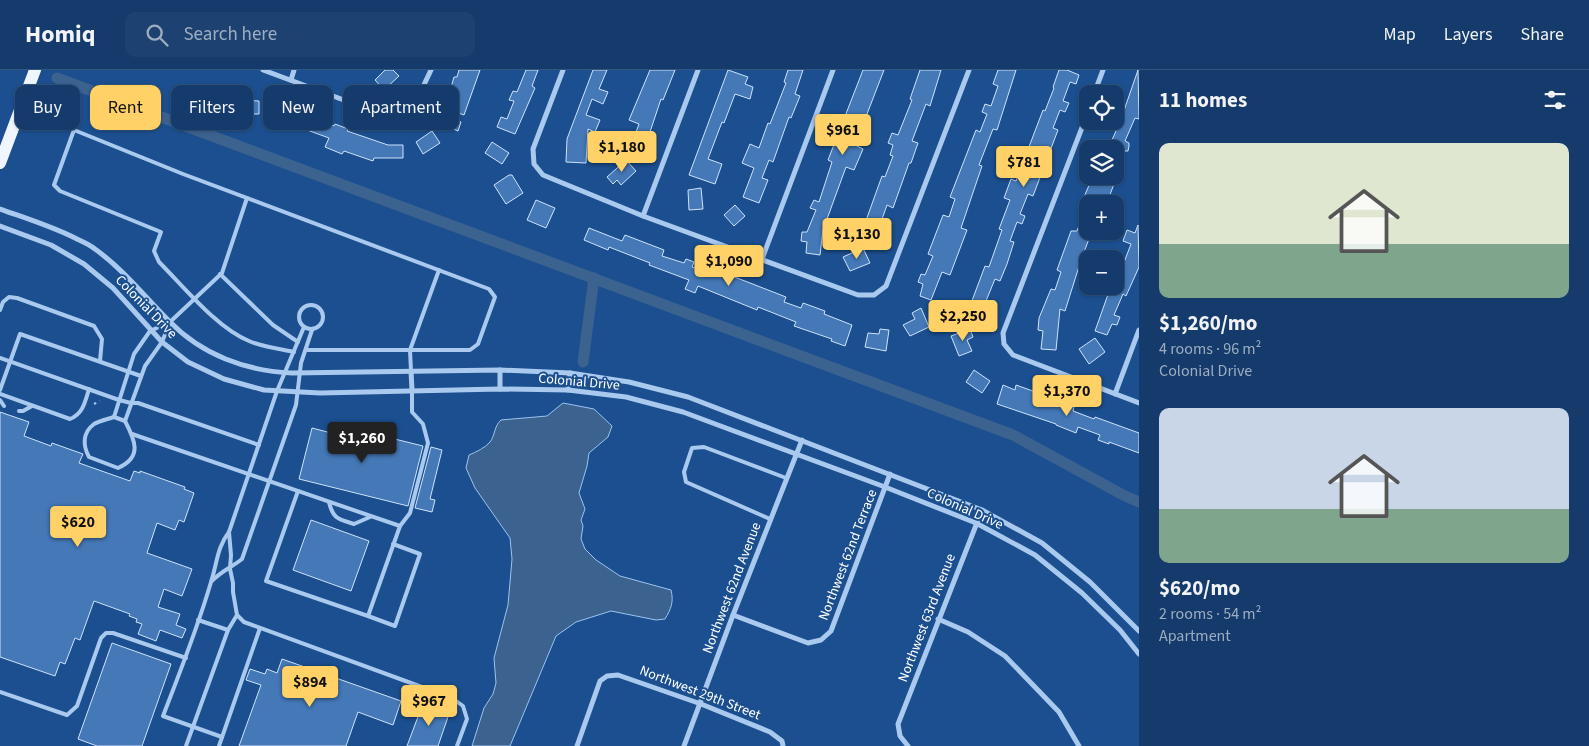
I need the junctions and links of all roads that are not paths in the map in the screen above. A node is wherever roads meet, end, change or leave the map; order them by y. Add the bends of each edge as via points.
1 (35, 70) edge
2 (263, 70) edge
3 (294, 70) edge
4 (430, 70) edge
5 (563, 70) edge
6 (698, 70) edge
7 (833, 70) edge
8 (969, 70) edge
9 (1103, 70) edge
10 (291, 80) junction
11 (1097, 85) edge
12 (1081, 130) edge
13 (0, 163) edge
14 (247, 198) junction
15 (0, 209) edge
16 (643, 216) junction
17 (0, 226) edge
18 (762, 259) junction
19 (439, 270) junction
20 (220, 274) junction
21 (195, 298) junction
22 (0, 310) edge
23 (170, 322) junction
24 (304, 327) junction
25 (312, 330) junction
26 (1139, 330) edge
27 (150, 331) junction
28 (162, 342) junction
29 (298, 342) junction
30 (306, 350) junction
31 (410, 350) junction
32 (294, 352) junction
33 (1, 359) edge
34 (100, 361) junction
35 (10, 362) junction
36 (500, 370) junction
37 (129, 371) junction
38 (411, 371) junction
39 (285, 373) junction
40 (570, 373) junction
41 (299, 374) junction
42 (140, 376) junction
43 (89, 389) junction
44 (500, 389) junction
45 (0, 390) edge
46 (412, 390) junction
47 (568, 390) junction
48 (277, 391) junction
49 (298, 392) junction
50 (0, 394) edge
51 (1115, 394) junction
52 (0, 400) edge
53 (119, 400) junction
54 (131, 403) junction
55 (1139, 403) edge
56 (4, 406) dead end
57 (32, 406) junction
58 (19, 411) dead end
59 (114, 417) junction
60 (124, 421) junction
61 (132, 434) junction
62 (802, 440) junction
63 (259, 445) junction
64 (795, 454) junction
65 (249, 474) junction
66 (890, 474) junction
67 (786, 478) junction
68 (268, 481) junction
69 (885, 487) junction
70 (298, 491) junction
71 (329, 502) junction
72 (982, 510) junction
73 (371, 516) junction
74 (770, 519) junction
75 (976, 523) junction
76 (400, 526) junction
77 (229, 532) junction
78 (393, 544) junction
79 (230, 569) junction
80 (212, 581) junction
81 (237, 615) junction
82 (733, 615) junction
83 (368, 616) junction
84 (938, 619) junction
85 (198, 620) junction
86 (260, 628) junction
87 (228, 630) junction
88 (1139, 631) edge
89 (1139, 654) edge
90 (186, 658) junction
91 (0, 692) edge
92 (700, 704) junction
93 (193, 727) junction
94 (222, 737) junction
95 (783, 744) edge
96 (186, 746) edge
97 (219, 746) edge
98 (457, 746) edge
99 (577, 746) edge
100 (684, 746) edge
101 (908, 746) edge
102 (1079, 746) edge

1 - 13 main road
2 - 10 street
3 - 10 street
4 - 10 street via 412,110 401,118 384,115
5 - 16 street via 533,148 534,164 543,175
6 - 16 street
7 - 18 street
8 - 18 street via 886,286 874,295 858,295
9 - 11 street
12 - 51 street via 1003,333 1004,344 1013,354
14 - 19 lane
14 - 20 lane
14 - 21 lane via 74,130 54,185 66,195 161,232 154,251 159,262
15 - 23 street, Colonial Drive via 94,248 127,276
16 - 18 street
17 - 27 street, Colonial Drive via 51,245 84,264 113,288
19 - 31 lane
19 - 31 lane via 489,288 495,298 478,344 470,350
20 - 21 lane
20 - 29 lane via 273,325
21 - 23 lane
21 - 32 lane via 230,331 250,341
22 - 34 lane via 10,297 17,298 94,326 102,339
23 - 27 lane
23 - 28 lane
23 - 39 street, Colonial Drive via 198,345 230,362
24 - 25 lane
24 - 25 lane via 299,321 300,313 313,305 320,308 324,316 320,327
24 - 29 lane
25 - 30 lane
26 - 51 street
27 - 28 street, Colonial Drive
27 - 37 lane via 134,354
28 - 42 lane
28 - 48 street, Colonial Drive via 188,362 224,379
29 - 32 lane
30 - 31 lane
30 - 41 lane
31 - 38 lane
32 - 39 lane
33 - 35 lane
34 - 35 lane via 20,334
34 - 37 lane
35 - 43 lane
35 - 45 lane
36 - 38 street, Colonial Drive
36 - 40 street, Colonial Drive
36 - 44 street
37 - 42 lane
37 - 53 lane
38 - 41 street, Colonial Drive
38 - 46 street
39 - 41 street, Colonial Drive
39 - 48 lane
40 - 47 street
40 - 62 street, Colonial Drive via 629,382 688,397
41 - 49 lane
42 - 54 lane
43 - 53 lane
43 - 57 lane via 81,412 70,419
44 - 46 street, Colonial Drive
44 - 47 street, Colonial Drive
46 - 49 street, Colonial Drive
46 - 76 lane via 412,412 423,424 428,443 410,513
47 - 64 street, Colonial Drive via 626,397 683,412
48 - 49 street, Colonial Drive
48 - 63 lane
49 - 68 lane
50 - 57 lane
51 - 55 street
52 - 56 lane
53 - 54 lane
53 - 59 lane
54 - 60 lane
54 - 63 lane
57 - 58 lane
59 - 60 lane
59 - 61 lane via 94,424 88,433 84,448 89,458 118,468 127,464 133,457 135,446
60 - 61 lane
61 - 65 lane
62 - 64 street, Northwest 62nd Avenue
62 - 66 street, Colonial Drive
63 - 65 lane
64 - 67 street, Northwest 62nd Avenue
64 - 69 street, Colonial Drive
65 - 68 lane
65 - 77 lane
66 - 69 street, Northwest 62nd Terrace
66 - 72 street, Colonial Drive
67 - 74 street, Northwest 62nd Avenue
67 - 74 lane via 704,447 692,448 684,472 686,482
68 - 70 lane
68 - 79 lane via 242,559
69 - 75 street, Colonial Drive
69 - 82 street, Northwest 62nd Terrace via 831,631 821,640 808,642
70 - 71 lane
70 - 83 lane via 266,580
71 - 73 lane
71 - 73 lane via 334,516 346,522 354,524
72 - 75 street, Northwest 63rd Avenue
72 - 88 street, Colonial Drive via 1042,543 1090,582
73 - 76 lane
74 - 82 street, Northwest 62nd Avenue
75 - 84 street, Northwest 63rd Avenue
75 - 89 street, Colonial Drive via 1035,555 1082,593 1120,630
76 - 78 lane
77 - 79 lane
77 - 80 lane via 218,551
78 - 83 lane
78 - 83 lane via 420,554 395,626
79 - 80 lane
79 - 81 lane
80 - 85 lane
81 - 86 lane via 244,622
81 - 87 lane
82 - 92 street, Northwest 62nd Avenue
84 - 101 street, Northwest 63rd Avenue via 898,724 900,736
84 - 102 street via 968,632 1005,656 1059,712
85 - 87 lane
85 - 90 lane
86 - 94 lane
86 - 98 lane via 452,698 463,706 467,719
87 - 93 lane
90 - 91 lane via 106,633 101,638 77,706 67,715
90 - 93 lane via 163,716
92 - 95 street, Northwest 29th Street via 770,732
92 - 99 street, Northwest 29th Street via 618,675 607,676 600,682
92 - 100 street, Northwest 62nd Avenue
93 - 94 lane
93 - 96 lane
94 - 97 lane

